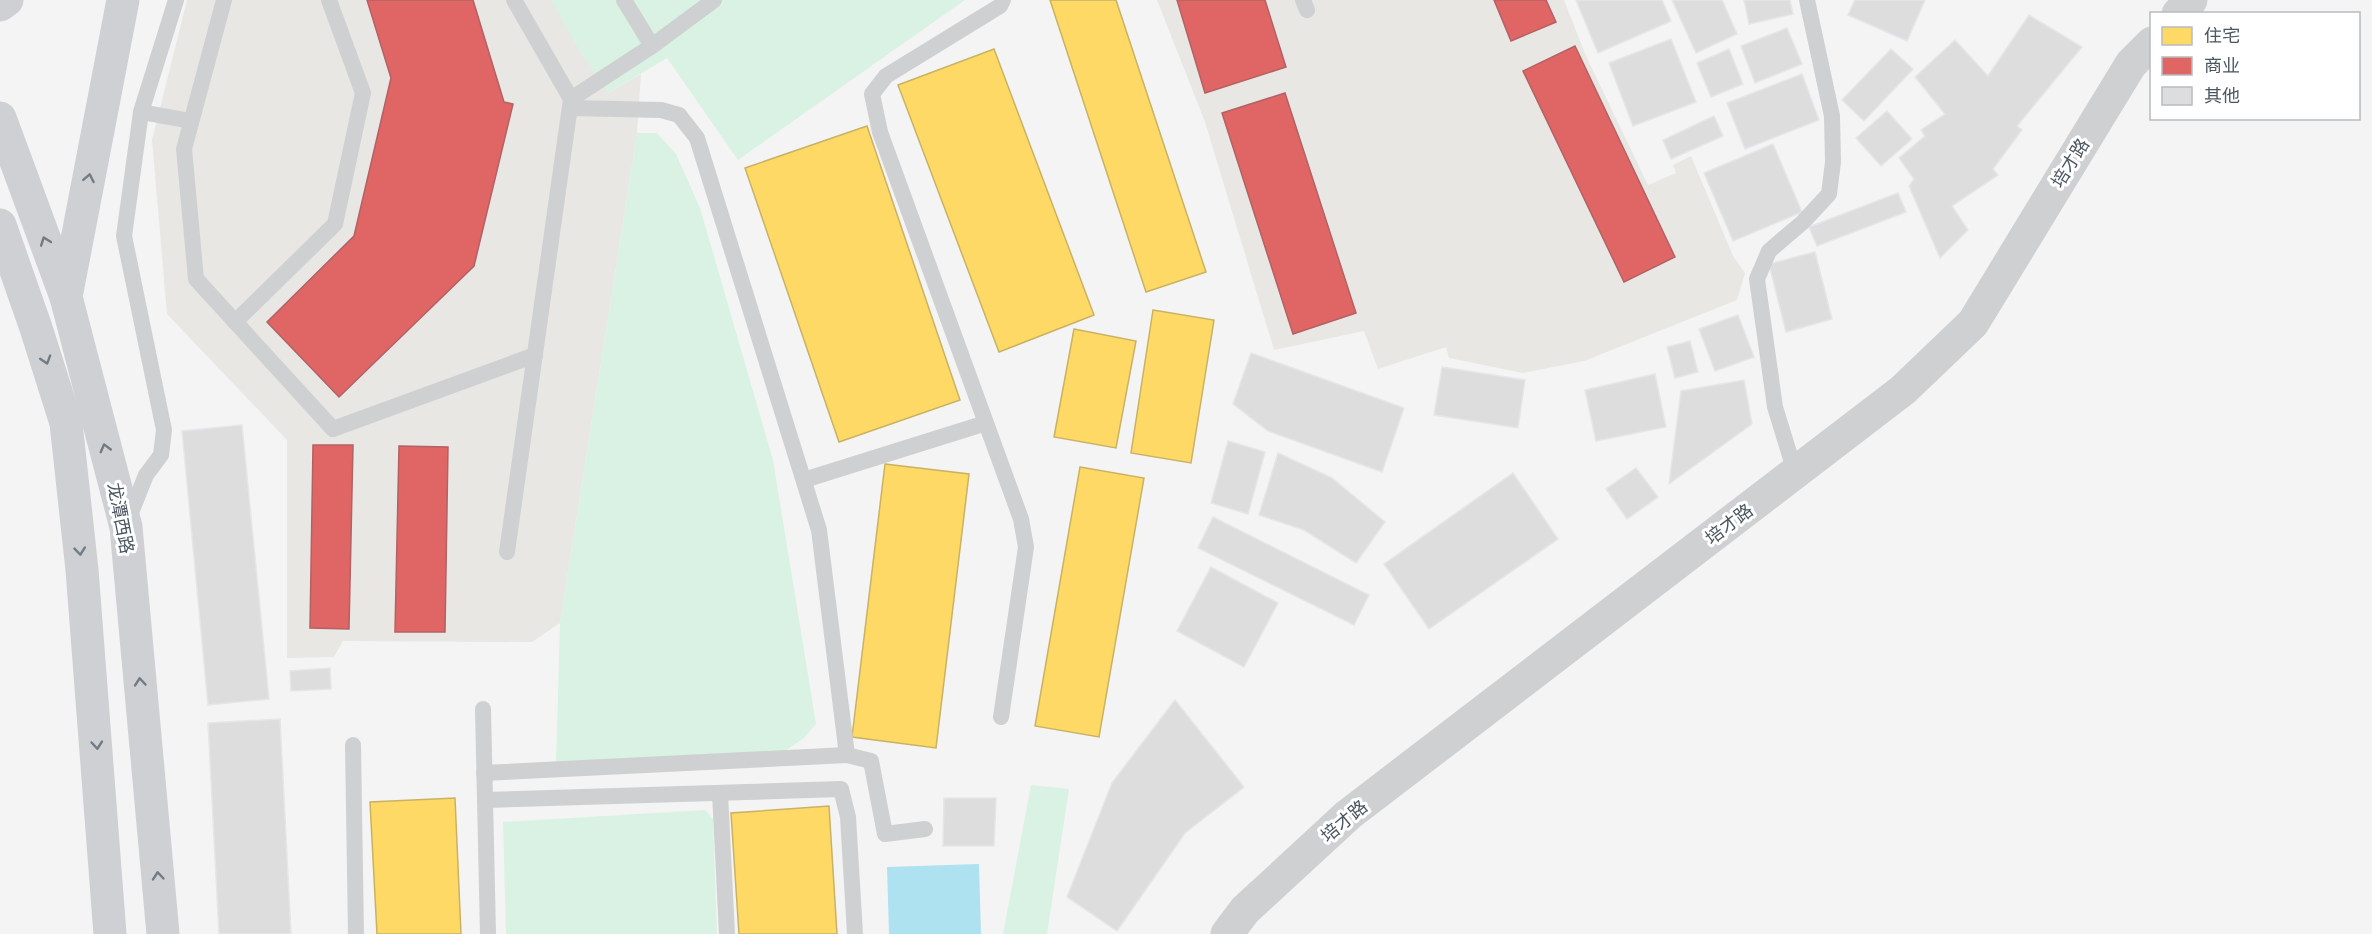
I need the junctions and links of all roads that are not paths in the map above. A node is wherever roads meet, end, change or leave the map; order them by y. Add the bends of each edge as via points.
1 (7, 0) edge
2 (123, 0) edge
3 (176, 0) edge
4 (224, 0) edge
5 (329, 0) edge
6 (514, 0) edge
7 (624, 0) edge
8 (714, 0) edge
9 (1003, 0) edge
10 (1808, 0) edge
11 (2191, 0) edge
12 (0, 5) edge
13 (2180, 12) edge
14 (2150, 43) edge
15 (652, 46) junction
16 (571, 103) junction
17 (141, 112) junction
18 (0, 118) edge
19 (192, 121) junction
20 (0, 225) edge
21 (0, 293) edge
22 (66, 297) junction
23 (235, 322) junction
24 (36, 328) junction
25 (535, 355) junction
26 (986, 423) junction
27 (1796, 472) junction
28 (804, 480) junction
29 (126, 527) junction
30 (507, 552) dead end
31 (483, 709) dead end
32 (1002, 717) dead end
33 (353, 745) dead end
34 (847, 755) junction
35 (484, 773) junction
36 (720, 793) junction
37 (485, 800) junction
38 (925, 829) dead end
39 (110, 934) edge
40 (163, 934) edge
41 (356, 934) edge
42 (488, 934) edge
43 (727, 934) edge
44 (855, 934) edge
45 (1227, 934) edge

1 - 12 main road
22 -> 2 main road
3 - 17 lane
4 - 19 lane
5 - 23 lane via 363,93 335,224
6 - 16 lane
7 - 15 lane
8 - 15 lane
9 - 26 lane via 1000,6 886,76 872,94 880,132
10 - 27 lane via 1832,116 1829,194 1769,251 1757,279 1775,406
11 - 13 street
14 - 27 street, 培才路 via 2131,64 1973,323 1903,390
15 - 16 lane
16 - 25 lane
16 - 28 lane via 679,115 697,138
17 - 19 lane
17 - 29 lane via 124,236 164,429 161,455 146,475
22 -> 18 main road, 龙潭西路
19 - 23 lane via 184,149 196,279
20 - 24 main road
21 - 24 main road
29 -> 22 main road, 龙潭西路
23 - 25 lane via 333,429
24 -> 39 main road via 66,423 82,570
25 - 30 lane
26 - 28 lane
26 - 32 lane via 1021,519 1026,548
27 - 45 street, 培才路 via 1348,815 1245,910
28 - 34 lane via 819,530
40 -> 29 main road, 龙潭西路
31 - 35 lane
33 - 41 lane
34 - 35 lane
34 - 38 lane via 871,761 885,834
35 - 37 lane
36 - 37 lane
36 - 43 lane
36 - 44 lane via 841,789 848,818
37 - 42 lane

